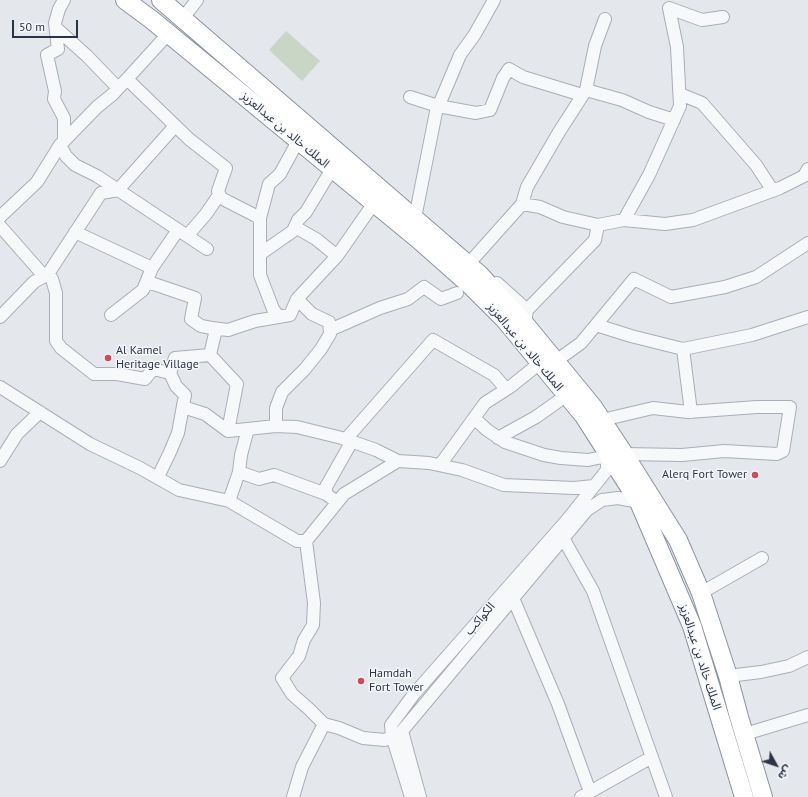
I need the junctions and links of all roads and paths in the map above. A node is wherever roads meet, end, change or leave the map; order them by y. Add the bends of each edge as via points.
1 (64, 0) edge
2 (125, 0) edge
3 (161, 0) edge
4 (198, 0) edge
5 (494, 0) edge
6 (723, 17) dead end
7 (183, 18) junction
8 (605, 19) dead end
9 (56, 28) junction
10 (168, 34) junction
11 (127, 79) junction
12 (118, 88) junction
13 (584, 93) junction
14 (680, 94) junction
15 (410, 96) dead end
16 (438, 106) junction
17 (674, 120) junction
18 (175, 126) junction
19 (298, 141) junction
20 (62, 143) junction
21 (332, 169) junction
22 (808, 169) edge
23 (118, 190) junction
24 (773, 190) junction
25 (219, 195) junction
26 (374, 203) junction
27 (522, 204) junction
28 (0, 217) edge
29 (260, 218) junction
30 (415, 218) junction
31 (624, 220) junction
32 (598, 225) junction
33 (0, 226) edge
34 (295, 227) junction
35 (76, 232) junction
36 (183, 233) junction
37 (436, 236) junction
38 (808, 243) edge
39 (207, 249) dead end
40 (260, 254) junction
41 (337, 256) junction
42 (472, 260) junction
43 (152, 268) junction
44 (46, 275) junction
45 (148, 282) junction
46 (457, 293) dead end
47 (298, 299) junction
48 (112, 315) dead end
49 (0, 317) edge
50 (279, 317) junction
51 (526, 317) junction
52 (808, 317) edge
53 (596, 326) junction
54 (216, 329) junction
55 (330, 330) junction
56 (683, 348) junction
57 (210, 355) junction
58 (548, 362) junction
59 (170, 372) junction
60 (0, 387) edge
61 (506, 389) junction
62 (567, 395) junction
63 (184, 407) junction
64 (40, 412) junction
65 (691, 412) junction
66 (474, 418) junction
67 (602, 420) junction
68 (276, 426) junction
69 (248, 429) junction
70 (228, 431) junction
71 (498, 438) junction
72 (349, 440) junction
73 (613, 454) junction
74 (0, 461) edge
75 (398, 461) junction
76 (440, 465) junction
77 (239, 472) junction
78 (158, 477) junction
79 (594, 486) junction
80 (326, 494) junction
81 (229, 501) junction
82 (337, 502) junction
83 (639, 502) junction
84 (563, 538) junction
85 (306, 541) junction
86 (762, 558) dead end
87 (701, 593) junction
88 (513, 598) junction
89 (808, 657) edge
90 (728, 676) junction
91 (808, 715) edge
92 (324, 724) junction
93 (397, 734) junction
94 (745, 734) junction
95 (652, 757) junction
96 (586, 794) edge
97 (741, 796) edge
98 (293, 797) edge
99 (411, 797) edge
100 (420, 797) edge
101 (666, 797) edge
102 (764, 797) edge

1 - 9 street via 59,9
2 - 10 highway, الملك خالد بن عبدالعزيز
3 - 7 highway, الملك خالد بن عبدالعزيز
4 - 7 street
5 - 16 street via 460,55
6 - 14 street via 702,20 669,8 677,47
7 - 30 highway, الملك خالد بن عبدالعزيز
8 - 13 street via 595,46
9 - 12 street
9 - 20 street via 58,49 47,55 55,90 54,99 64,118
10 - 11 street
10 - 19 highway, الملك خالد بن عبدالعزيز
11 - 12 street
11 - 18 street
12 - 20 street
13 - 16 street via 523,77 509,69 490,110 476,113
13 - 17 street via 622,100
13 - 27 street via 527,187
14 - 17 street via 680,106
14 - 24 street via 702,103 756,165
15 - 16 street
16 - 30 street via 430,135
17 - 31 street via 649,175
18 - 23 street
18 - 25 street via 226,168
19 - 21 highway, الملك خالد بن عبدالعزيز
19 - 29 street via 280,174 268,184
20 - 23 street via 66,156 75,165
20 - 28 street via 37,182
21 - 26 highway, الملك خالد بن عبدالعزيز
21 - 34 street
22 - 24 street via 804,176
23 - 35 street via 102,193
23 - 36 street
24 - 31 street via 693,220 665,224
25 - 29 street via 224,201
25 - 36 street via 206,214
26 - 41 street
26 - 58 highway, الملك خالد بن عبدالعزيز via 470,285
27 - 32 street
27 - 42 street
29 - 40 street
30 - 37 highway, الملك خالد بن عبدالعزيز
31 - 32 street
32 - 51 street via 595,240
33 - 44 street
34 - 40 street
34 - 41 street via 316,239
35 - 43 street
35 - 44 street
36 - 39 street
36 - 43 street
37 - 42 street via 460,249
37 - 51 highway, الملك خالد بن عبدالعزيز
38 - 53 street via 756,277 725,287 671,296 634,279
40 - 50 street via 260,275 273,309
41 - 47 street
42 - 51 street
43 - 45 street
44 - 49 street via 34,282
44 - 59 street via 52,279 56,293 56,341 61,348 94,374 144,378 153,369
45 - 48 street via 144,290
45 - 54 street via 195,298 190,319 201,326
46 - 55 street via 441,299 424,287 408,299
47 - 50 street via 290,315
47 - 55 street via 312,314 329,322
50 - 54 street via 255,321 228,330
51 - 58 highway, الملك خالد بن عبدالعزيز
52 - 56 street via 752,335
53 - 56 street
53 - 58 street via 581,343
54 - 57 street
55 - 68 street via 321,349 282,392 276,408
56 - 65 street
57 - 59 street via 175,358
57 - 70 street via 237,384
58 - 61 street
58 - 62 highway, الملك خالد بن عبدالعزيز
58 - 67 highway, الملك خالد بن عبدالعزيز
59 - 63 street via 176,386 185,395
60 - 64 street
61 - 66 street via 485,403
61 - 72 street via 494,376 433,340
62 - 71 street via 536,417
62 - 73 highway, الملك خالد بن عبدالعزيز
63 - 70 street via 205,414
63 - 78 street via 178,433
64 - 74 street via 17,434
64 - 78 street via 90,444
65 - 67 street via 653,408
65 - 73 street via 790,407 783,451 777,454 724,451 682,455
66 - 71 street
66 - 76 street
67 - 73 highway, الملك خالد بن عبدالعزيز
68 - 69 street
68 - 72 street via 297,427
69 - 70 street
69 - 77 street
71 - 73 street via 525,449 561,458 588,460
72 - 75 street
72 - 80 street via 326,487
73 - 79 street, الكواكب via 607,470
73 - 83 highway, الملك خالد بن عبدالعزيز
73 - 87 highway, الملك خالد بن عبدالعزيز via 678,540
75 - 76 street
75 - 82 street via 344,494
76 - 79 street via 462,470 504,486
77 - 80 street via 258,479 274,475
77 - 81 street
78 - 81 street via 179,490
79 - 93 street, الكواكب via 414,694 391,725
80 - 82 street
81 - 85 street via 297,541
82 - 85 street
83 - 84 street, الكواكب via 618,498 602,500 586,510
83 - 97 highway, الملك خالد بن عبدالعزيز via 692,626
84 - 88 street, الكواكب
84 - 95 street via 593,591
85 - 92 street via 314,603 313,625 304,640 299,656 282,678 292,694
86 - 87 street
87 - 90 highway, الملك خالد بن عبدالعزيز
88 - 93 street, الكواكب
88 - 96 street via 558,704
89 - 90 street via 789,666
90 - 94 highway, الملك خالد بن عبدالعزيز
91 - 94 street
92 - 93 street via 363,738 385,740
92 - 98 street via 302,767
93 - 99 street
93 - 100 street, الكواكب
94 - 102 highway, الملك خالد بن عبدالعزيز
95 - 96 street
95 - 101 street

